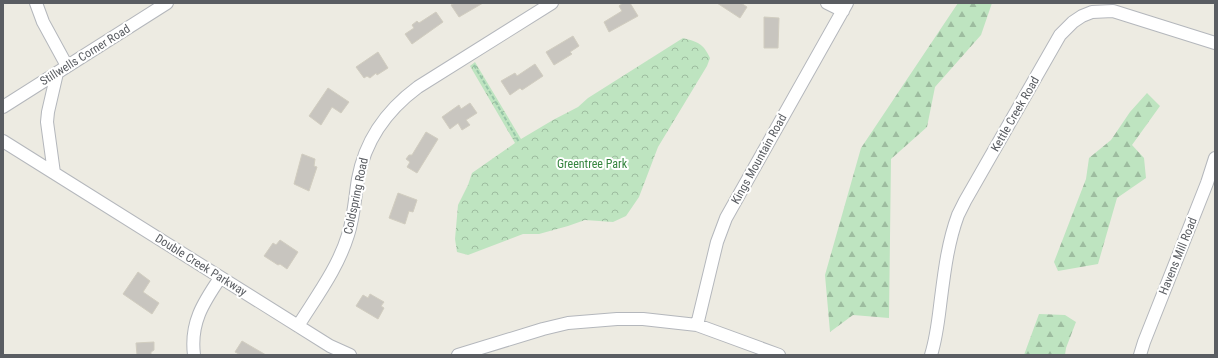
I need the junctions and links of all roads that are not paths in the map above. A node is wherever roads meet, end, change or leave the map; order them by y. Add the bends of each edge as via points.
1 (36, 3) edge
2 (167, 3) edge
3 (552, 3) edge
4 (827, 3) edge
5 (845, 7) edge
6 (1215, 43) edge
7 (62, 70) junction
8 (3, 107) edge
9 (3, 141) edge
10 (1215, 158) edge
11 (54, 173) junction
12 (220, 278) junction
13 (696, 325) junction
14 (298, 326) junction
15 (194, 355) edge
16 (350, 355) edge
17 (458, 355) edge
18 (779, 355) edge
19 (931, 355) edge
20 (1140, 355) edge

1 - 7 street
2 - 7 street, Stillwells Corner Road
3 - 14 street, Coldspring Road via 418,87 387,115 367,147 361,164 352,220 343,249
4 - 5 street
5 - 13 street, Kings Mountain Road via 726,218 717,242
6 - 19 street, Kettle Creek Road via 1113,11 1092,12 1068,26 1060,35 958,215 947,252
7 - 8 street, Stillwells Corner Road
7 - 11 street via 47,122
9 - 11 street, Double Creek Parkway
10 - 20 street, Havens Mill Road
11 - 12 street, Double Creek Parkway
12 - 14 street, Double Creek Parkway
12 - 15 street via 200,310 195,324
13 - 17 street via 643,319 568,323
13 - 18 street
14 - 16 street, Double Creek Parkway

